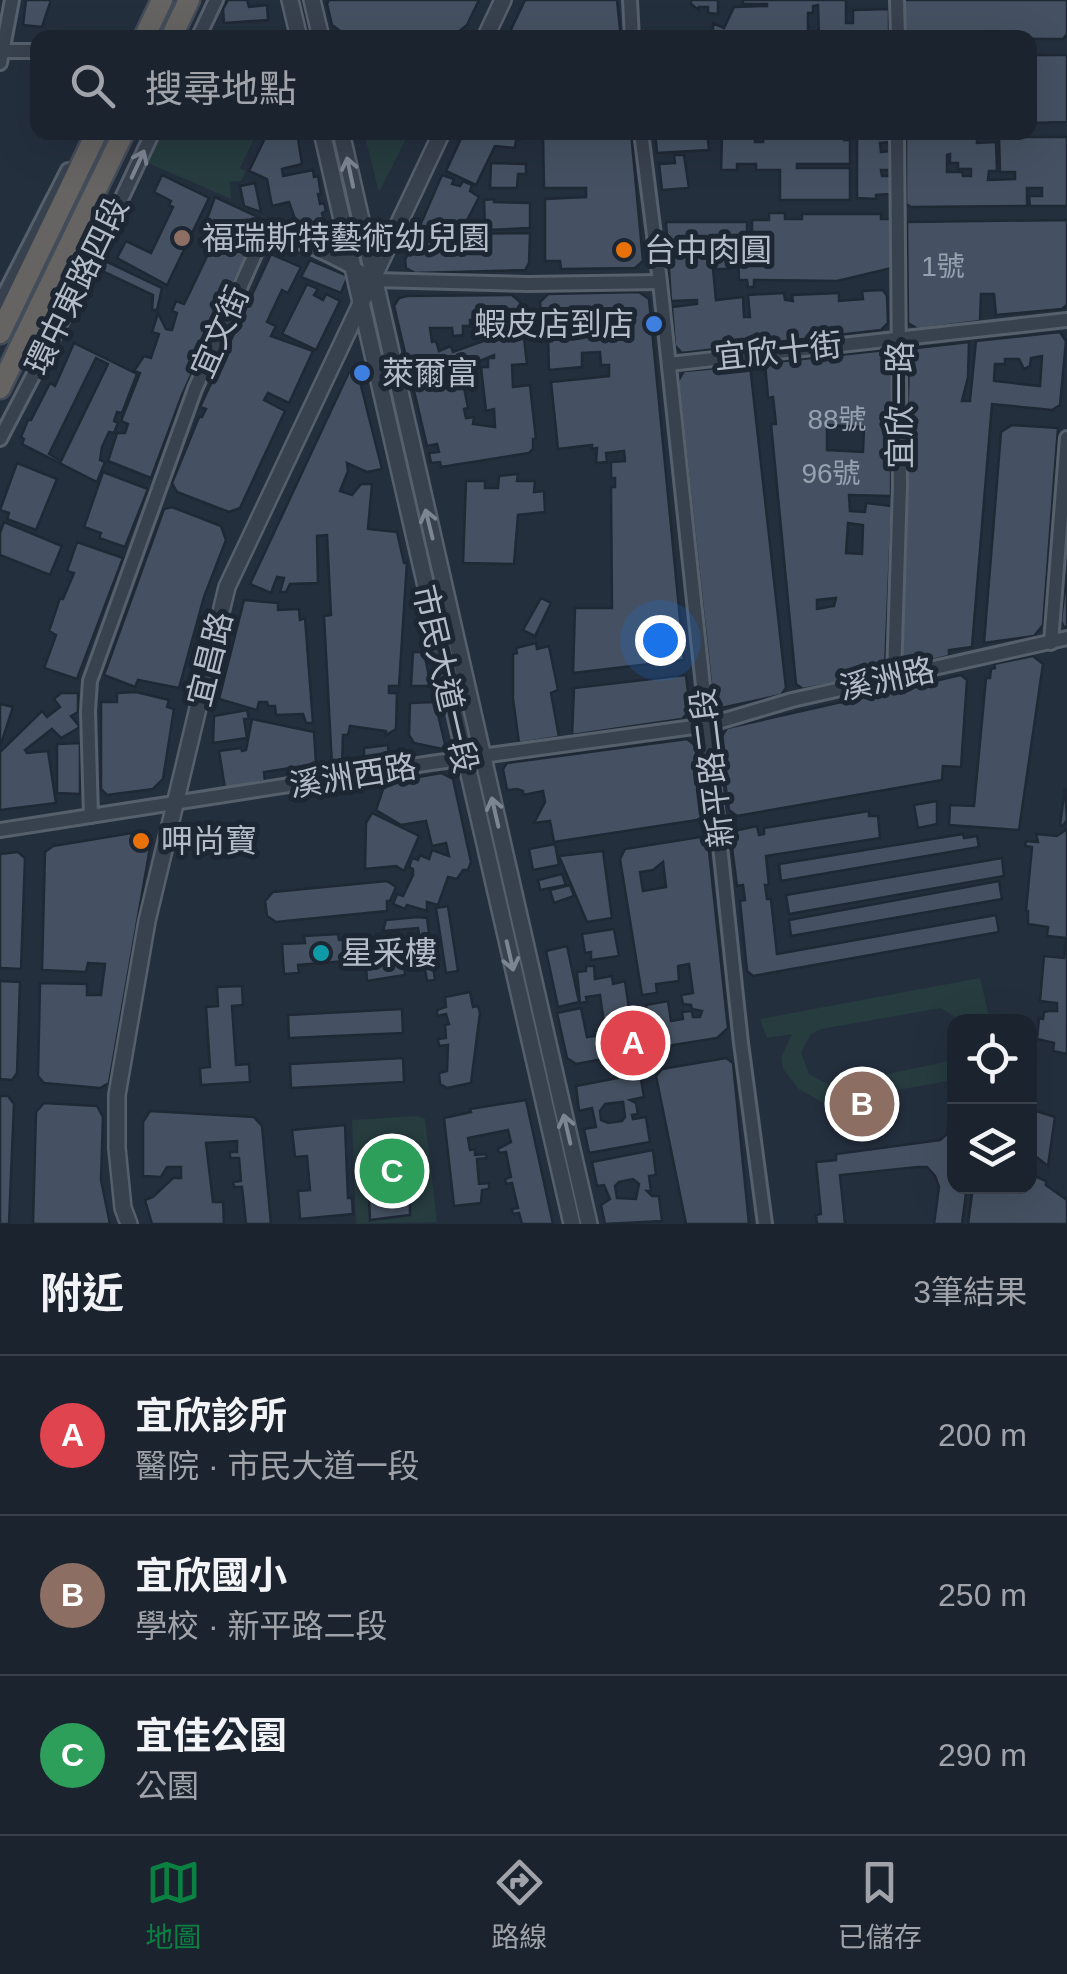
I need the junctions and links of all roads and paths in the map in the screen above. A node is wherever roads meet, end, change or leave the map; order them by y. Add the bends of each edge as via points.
1 (12, 0) edge
2 (154, 0) edge
3 (162, 0) edge
4 (189, 0) edge
5 (216, 0) edge
6 (290, 0) edge
7 (312, 0) edge
8 (503, 0) edge
9 (630, 0) edge
10 (897, 0) edge
11 (143, 30) edge
12 (145, 30) edge
13 (175, 30) edge
14 (202, 30) edge
15 (297, 30) edge
16 (319, 30) edge
17 (489, 30) edge
18 (632, 30) edge
19 (898, 30) edge
20 (30, 52) edge
21 (2, 55) edge
22 (83, 140) edge
23 (93, 140) edge
24 (120, 140) edge
25 (149, 140) edge
26 (324, 140) edge
27 (343, 140) edge
28 (438, 140) edge
29 (642, 140) edge
30 (897, 140) edge
31 (353, 267) junction
32 (374, 280) junction
33 (660, 282) junction
34 (361, 302) junction
35 (0, 303) edge
36 (1067, 320) edge
37 (0, 334) edge
38 (900, 338) junction
39 (668, 364) junction
40 (0, 388) edge
41 (1067, 438) edge
42 (0, 439) edge
43 (1067, 638) edge
44 (1051, 643) junction
45 (894, 677) junction
46 (708, 724) junction
47 (482, 756) junction
48 (463, 759) junction
49 (174, 802) junction
50 (91, 816) junction
51 (0, 830) edge
52 (130, 1224) edge
53 (572, 1224) edge
54 (589, 1224) edge
55 (764, 1224) edge

1 - 21 street
2 - 11 street
3 - 12 highway
4 - 13 highway
5 - 14 street
6 - 15 street
7 - 16 street
8 - 17 street
9 - 18 street
10 - 19 street
20 - 21 street
22 - 35 street, 環中東路四段
23 - 37 highway
24 - 40 highway
42 -> 25 street, 環中東路四段
26 - 31 street, 市民大道一段
32 -> 27 street, 市民大道一段
28 - 32 street, 宜昌路
29 - 33 street, 新平路二段
30 - 38 street, 宜欣一路
31 - 32 street, 宜文街
31 - 34 street, 市民大道一段
31 - 50 street, 宜文街 via 282,236 256,252 195,389 90,681
32 - 33 street, 宜文街
32 - 34 street, 宜昌路
47 -> 32 street, 市民大道一段
33 - 39 street, 新平路二段
34 - 48 street, 市民大道一段
34 - 49 street, 宜昌路 via 227,587
36 - 38 street, 宜欣十街
38 - 39 street, 宜欣十街
38 - 45 street, 宜欣一路
39 - 46 street, 新平路二段
41 - 44 street
43 - 44 street, 溪洲路
44 - 45 street, 溪洲路
45 - 46 street, 溪洲路
46 - 47 street, 溪洲西路
46 - 55 street, 新平路二段
47 - 48 street, 溪洲西路
54 -> 47 street, 市民大道一段
48 - 49 street, 溪洲西路
48 -> 53 street, 市民大道一段
49 - 50 street, 溪洲西路
49 - 52 street, 宜昌路 via 117,1101 118,1163
50 - 51 street, 溪洲西路

